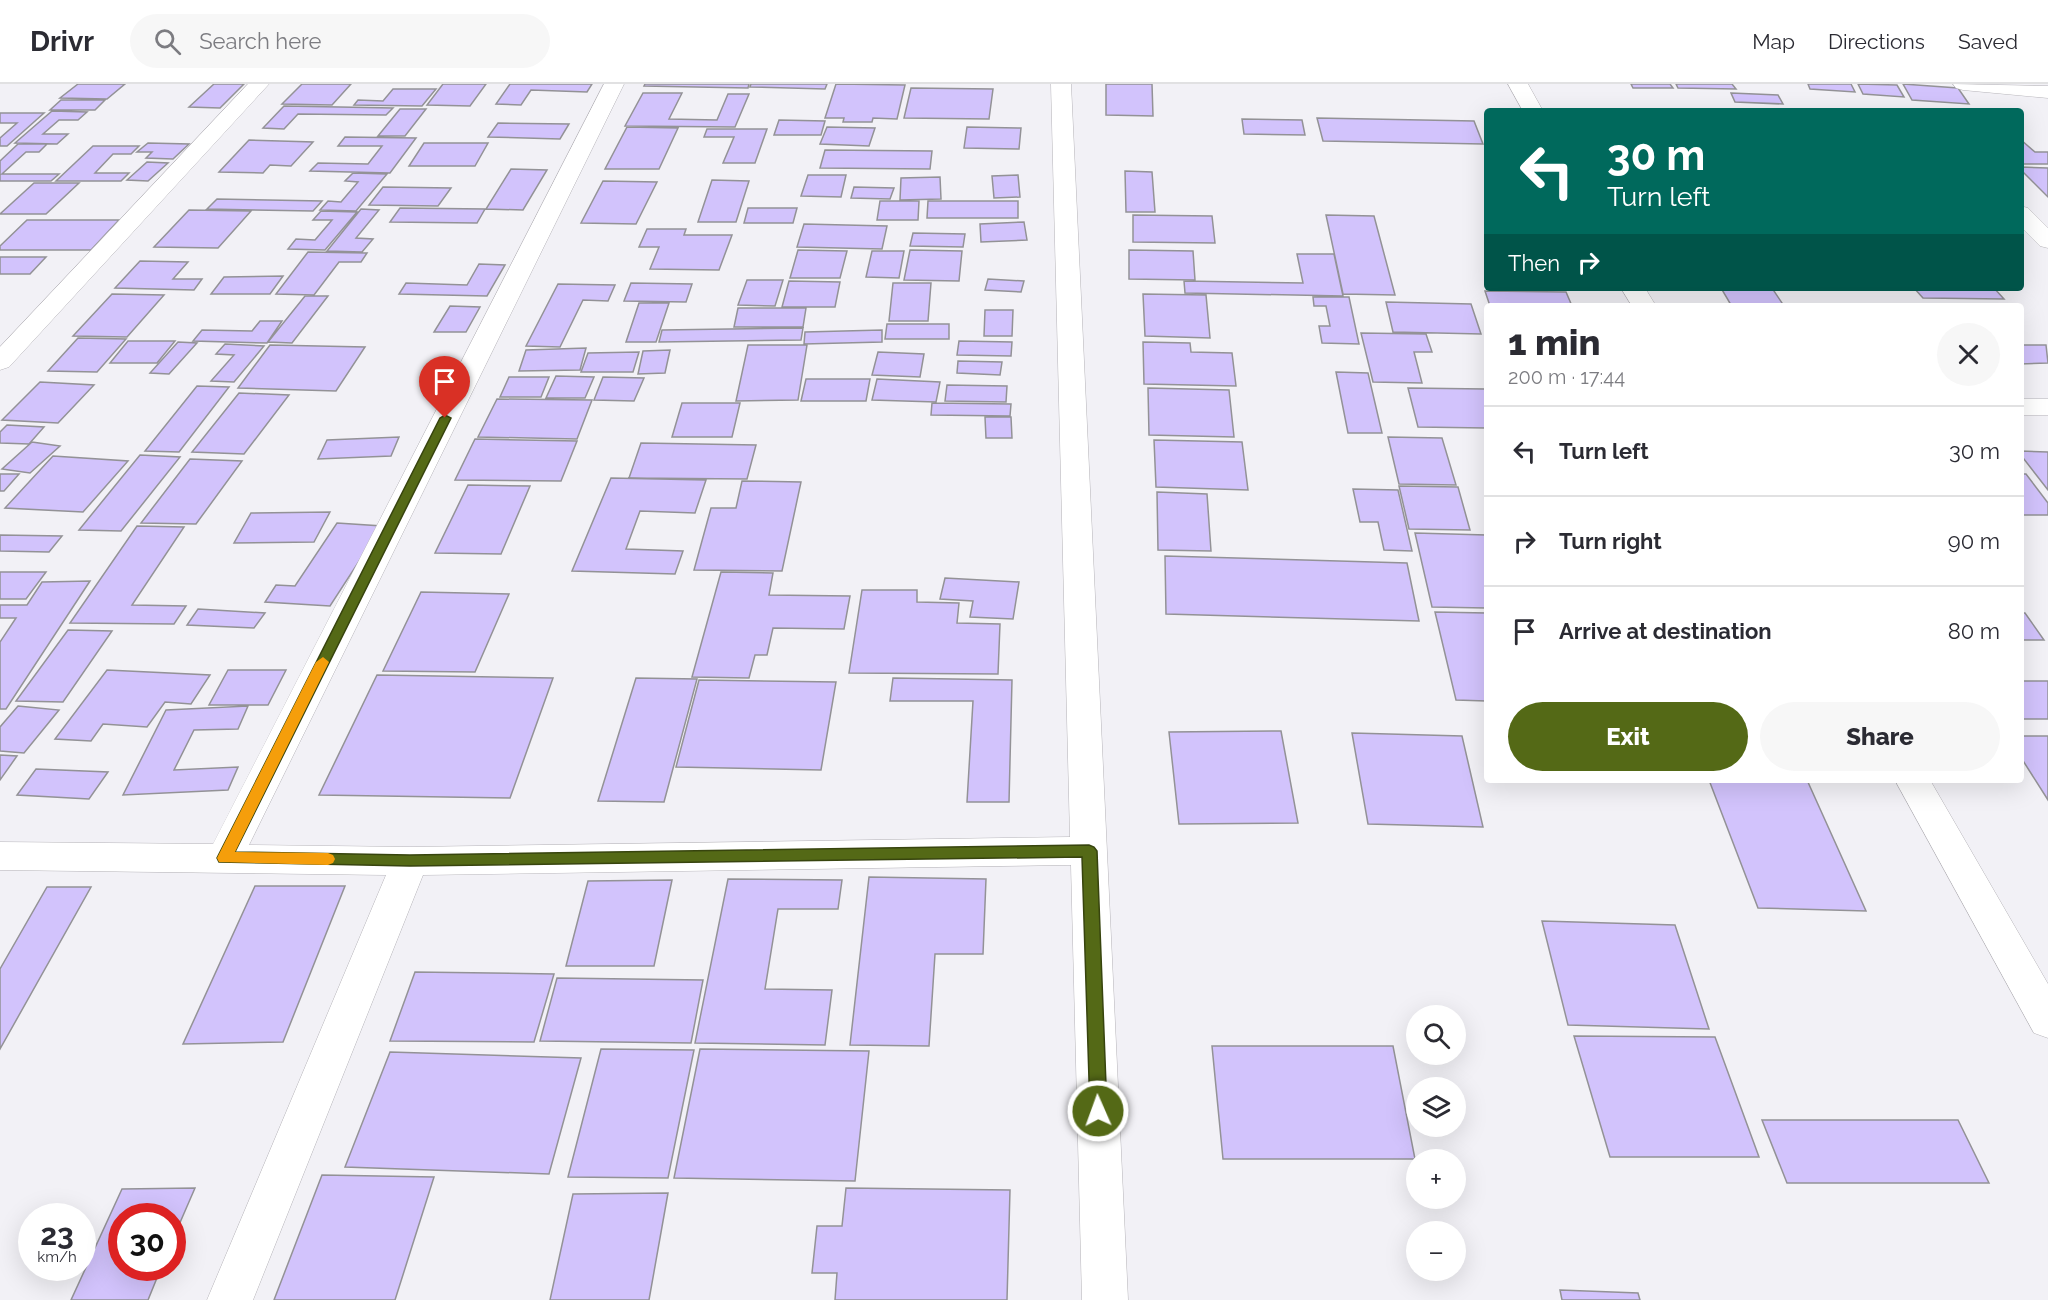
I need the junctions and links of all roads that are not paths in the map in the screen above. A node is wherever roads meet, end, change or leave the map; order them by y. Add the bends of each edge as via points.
1 (259, 84) edge
2 (614, 84) edge
3 (1061, 84) edge
4 (1518, 84) edge
5 (1963, 84) edge
6 (2020, 87) edge
7 (2048, 92) edge
8 (1531, 108) edge
9 (2024, 217) edge
10 (2048, 241) edge
11 (0, 362) edge
12 (2048, 407) edge
13 (2024, 408) edge
14 (1914, 783) edge
15 (1089, 851) junction
16 (0, 856) edge
17 (224, 858) junction
18 (410, 861) junction
19 (2048, 1021) edge
20 (230, 1300) edge
21 (1105, 1300) edge

1 - 11 street
2 - 17 street
3 - 15 street
4 - 8 street
5 - 6 street
6 - 7 street
9 - 10 street
12 - 13 street
14 - 19 street
15 - 18 street
15 - 21 street
16 - 17 street
17 - 18 street
18 - 20 street

